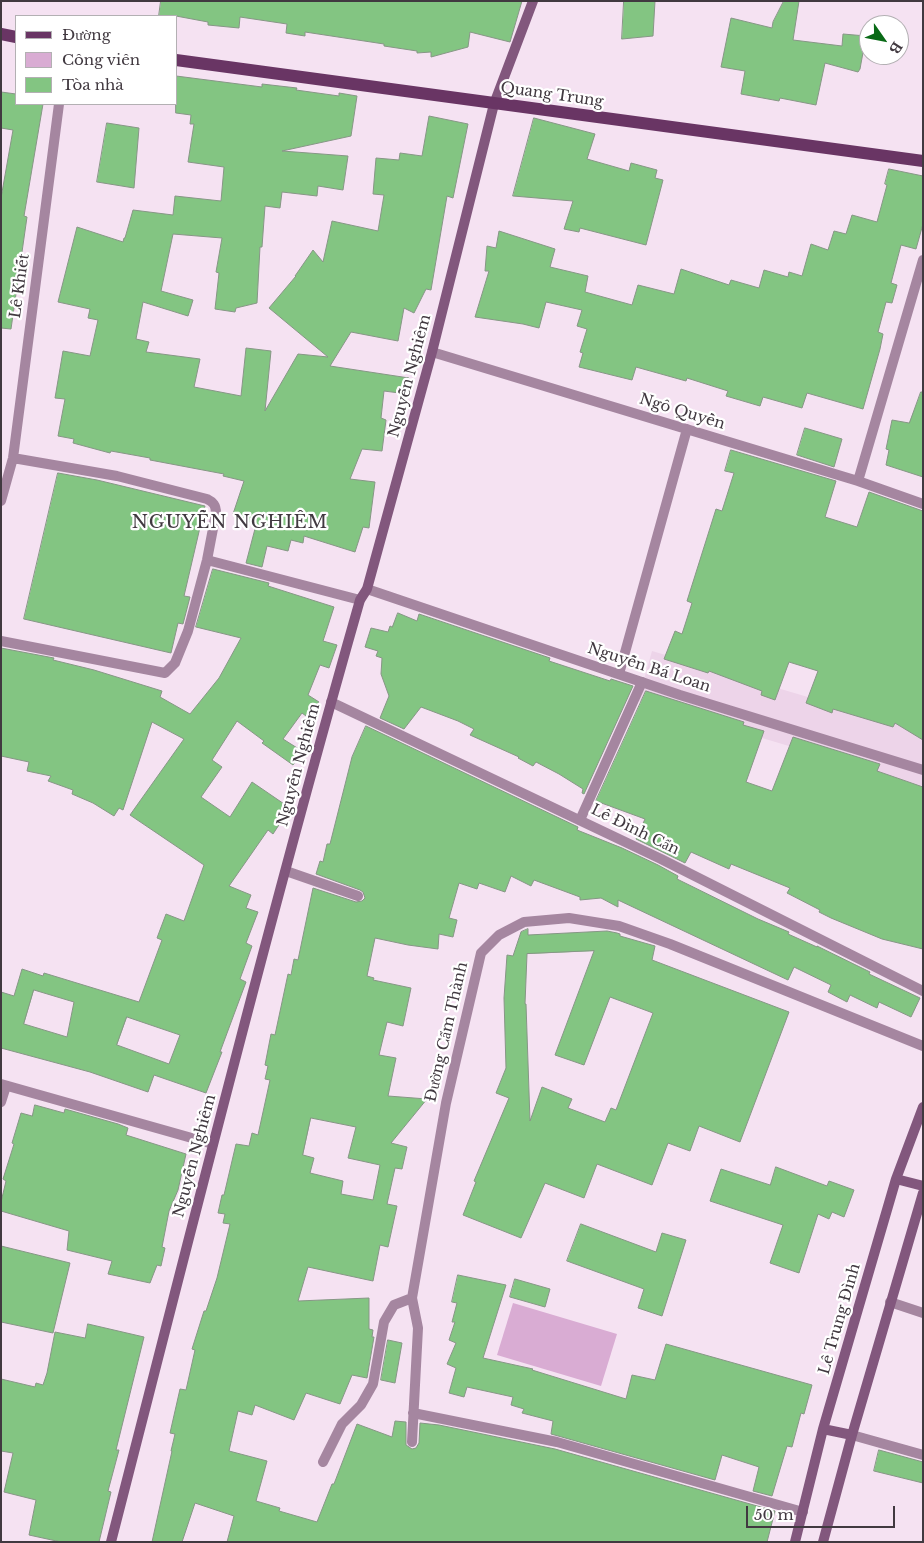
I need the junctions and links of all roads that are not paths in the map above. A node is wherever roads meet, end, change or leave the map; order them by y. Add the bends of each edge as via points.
1 (533, 1) edge
2 (1, 34) edge
3 (15, 37) edge
4 (178, 60) edge
5 (494, 104) junction
6 (60, 105) edge
7 (923, 162) edge
8 (923, 260) edge
9 (919, 291) edge
10 (432, 352) junction
11 (687, 429) junction
12 (13, 458) junction
13 (858, 482) junction
14 (1, 501) edge
15 (923, 504) edge
16 (207, 560) junction
17 (367, 589) junction
18 (360, 600) junction
19 (1, 641) edge
20 (619, 674) junction
21 (642, 682) junction
22 (331, 702) junction
23 (923, 770) edge
24 (580, 820) junction
25 (286, 871) junction
26 (358, 896) dead end
27 (923, 990) edge
28 (923, 1046) edge
29 (4, 1085) edge
30 (1, 1102) edge
31 (923, 1107) edge
32 (213, 1144) junction
33 (896, 1179) junction
34 (923, 1186) edge
35 (923, 1193) edge
36 (919, 1214) edge
37 (412, 1298) junction
38 (890, 1302) junction
39 (923, 1313) edge
40 (413, 1413) junction
41 (823, 1429) junction
42 (852, 1435) junction
43 (412, 1442) dead end
44 (923, 1455) edge
45 (323, 1462) dead end
46 (803, 1512) junction
47 (111, 1542) edge
48 (795, 1542) edge
49 (823, 1542) edge

1 - 5 street, Nguyễn Nghiêm
2 - 3 main road
4 - 5 main road, Quang Trung
5 - 7 main road, Quang Trung
5 - 10 street, Nguyễn Nghiêm
6 - 12 street, Lê Khiết
8 - 9 street
9 - 13 street
10 - 11 street, Ngô Quyền
10 - 17 street, Nguyễn Nghiêm
11 - 13 street, Ngô Quyền
11 - 20 street
12 - 14 street, Lê Khiết
12 - 16 street via 117,476 206,498 213,502 216,513
13 - 15 street, Ngô Quyền
16 - 18 street
16 - 19 street via 176,663 164,674
17 - 18 street, Nguyễn Nghiêm
17 - 20 street, Nguyễn Bá Loan
18 - 22 street, Nguyễn Nghiêm
20 - 21 street, Nguyễn Bá Loan
21 - 23 street, Nguyễn Bá Loan
21 - 24 street
22 - 24 street, Lê Đình Cẩn
22 - 25 street, Nguyễn Nghiêm
24 - 27 street, Lê Đình Cẩn
25 - 26 street
25 - 32 street, Nguyễn Nghiêm
28 - 37 street, Đường Cẩm Thành via 619,926 570,918 524,922 499,935 481,953 446,1103
29 - 30 street
29 - 32 street
31 - 33 street, Lê Trung Đình
32 - 47 street, Nguyễn Nghiêm
33 - 34 street
33 - 41 street, Lê Trung Đình
35 - 36 street
36 - 38 street
37 - 40 street, Đường Cẩm Thành via 418,1328
37 - 45 street via 394,1305 384,1322 373,1384 361,1405 342,1424
38 - 39 street
38 - 42 street
40 - 43 street, Đường Cẩm Thành
40 - 46 street via 557,1442
41 - 42 street
41 - 46 street, Lê Trung Đình
42 - 44 street
42 - 49 street
46 - 48 street, Lê Trung Đình

